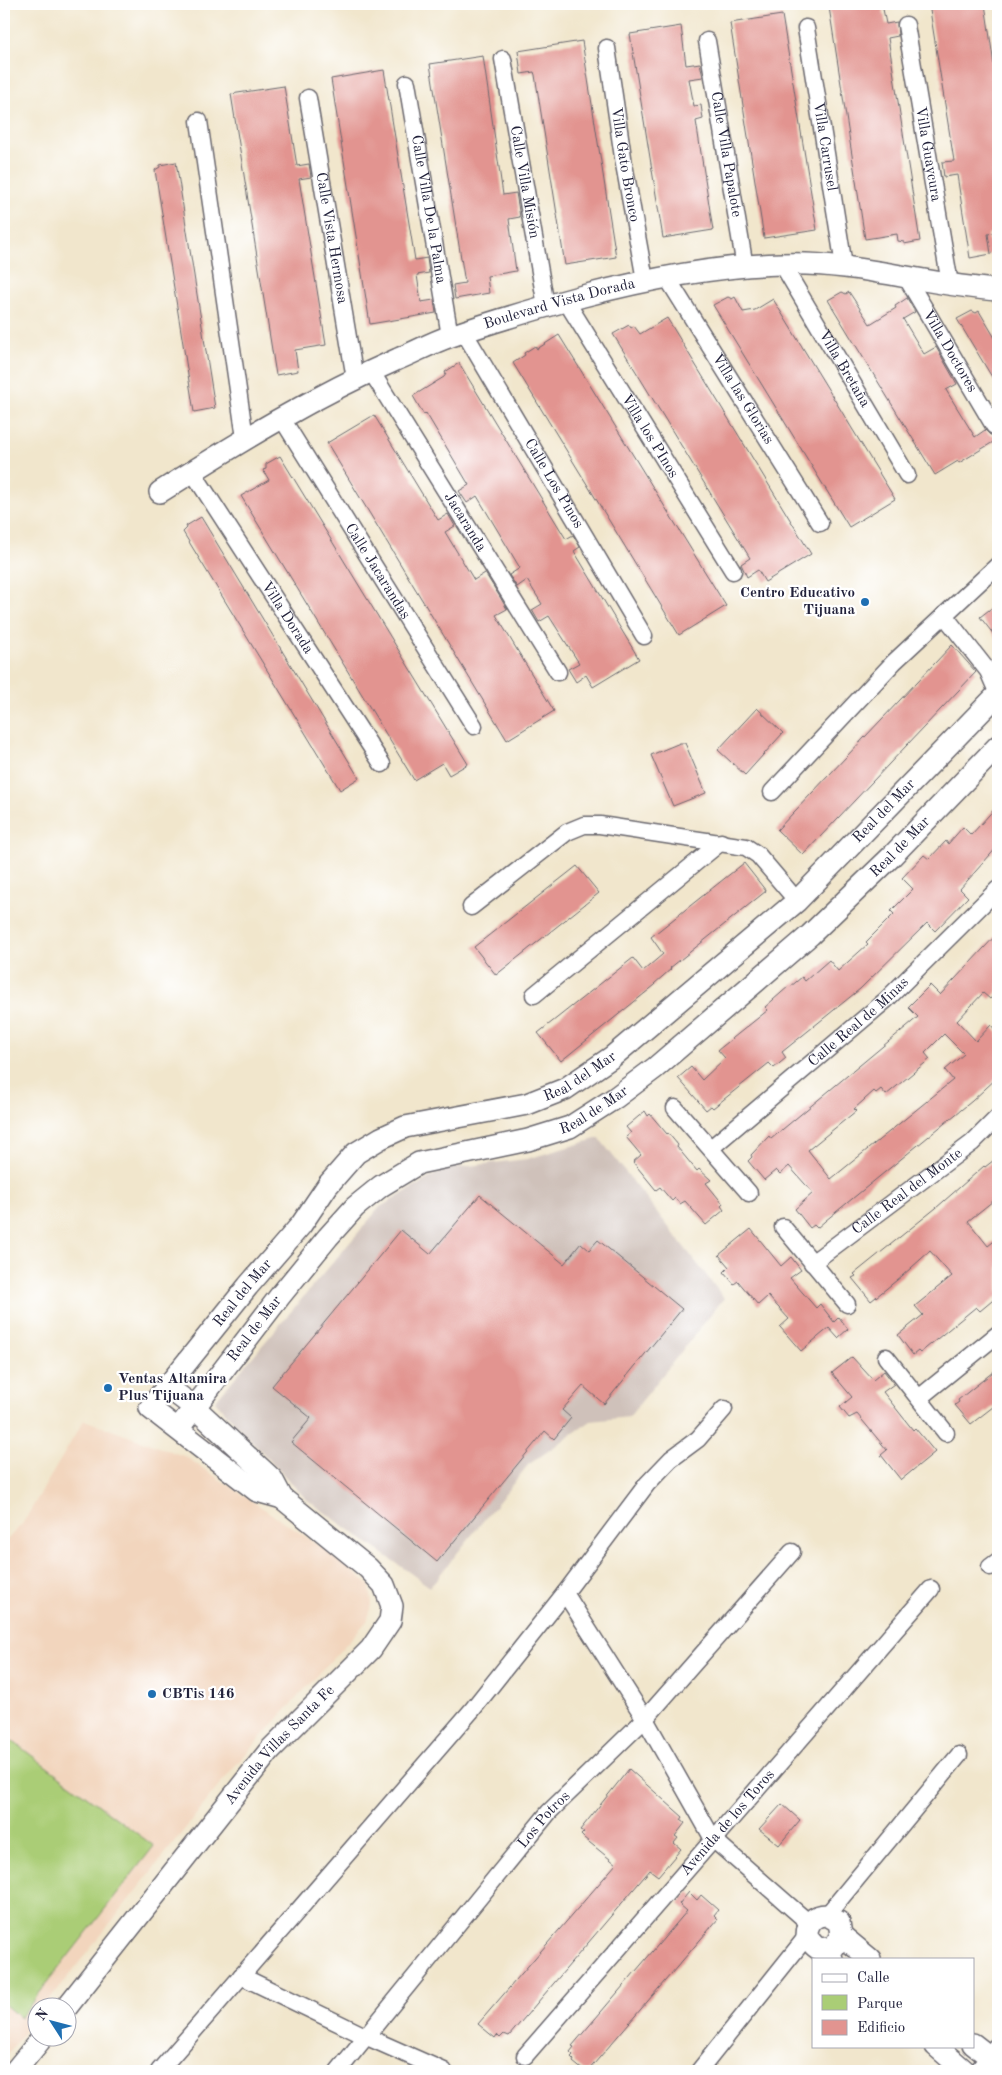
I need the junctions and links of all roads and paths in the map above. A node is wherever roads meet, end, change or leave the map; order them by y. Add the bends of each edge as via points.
1 (906, 26) dead end
2 (806, 28) dead end
3 (707, 41) dead end
4 (607, 48) dead end
5 (503, 59) dead end
6 (407, 82) dead end
7 (308, 98) dead end
8 (199, 121) dead end
9 (782, 264) junction
10 (844, 266) junction
11 (745, 267) junction
12 (666, 276) junction
13 (906, 277) junction
14 (645, 280) junction
15 (950, 284) junction
16 (998, 290) edge
17 (556, 304) junction
18 (457, 334) junction
19 (363, 375) junction
20 (281, 417) junction
21 (994, 426) dead end
22 (246, 438) junction
23 (192, 471) junction
24 (907, 474) dead end
25 (160, 492) dead end
26 (820, 522) dead end
27 (998, 565) edge
28 (733, 571) dead end
29 (944, 615) junction
30 (644, 636) dead end
31 (558, 672) dead end
32 (998, 694) edge
33 (474, 726) dead end
34 (998, 746) edge
35 (382, 764) dead end
36 (772, 792) dead end
37 (721, 842) junction
38 (998, 889) edge
39 (797, 901) junction
40 (472, 907) dead end
41 (534, 995) dead end
42 (675, 1108) dead end
43 (998, 1117) edge
44 (711, 1148) junction
45 (749, 1193) dead end
46 (783, 1227) dead end
47 (812, 1262) junction
48 (847, 1304) dead end
49 (998, 1334) edge
50 (886, 1357) dead end
51 (166, 1386) junction
52 (919, 1398) junction
53 (194, 1407) junction
54 (150, 1408) joint
55 (724, 1408) dead end
56 (178, 1429) junction
57 (946, 1433) dead end
58 (282, 1498) junction
59 (792, 1552) dead end
60 (931, 1589) dead end
61 (566, 1593) junction
62 (646, 1719) junction
63 (959, 1755) dead end
64 (713, 1839) junction
65 (819, 1936) edge
66 (869, 1958) edge
67 (241, 1976) junction
68 (74, 1998) edge
69 (365, 2036) junction
70 (974, 2045) edge
71 (34, 2048) edge
72 (938, 2048) edge
73 (525, 2056) dead end
74 (990, 2059) edge
75 (15, 2071) edge
76 (159, 2071) edge
77 (338, 2071) edge
78 (444, 2071) edge
79 (699, 2071) edge
80 (965, 2071) edge

1 - 15 street, Villa Guaycura
2 - 10 street, Villa Carrusel
3 - 11 street, Calle Villa Papalote
4 - 14 street, Villa Gato Bronco
5 - 17 street, Calle Villa Misión
6 - 18 street, Calle Villa De la Palma
7 - 19 street, Calle Vista Hermosa
8 - 22 street
9 - 10 street, Boulevard Vista Dorada
9 - 11 street, Boulevard Vista Dorada
9 - 24 street, Villa Bretaña
10 - 13 street, Boulevard Vista Dorada
11 - 12 street, Boulevard Vista Dorada
12 - 14 street, Boulevard Vista Dorada
12 - 26 street, Villa las Glorias
13 - 15 street, Boulevard Vista Dorada
13 - 21 street, Villa Doctores
14 - 17 street, Boulevard Vista Dorada
15 - 16 street, Boulevard Vista Dorada
17 - 18 street, Boulevard Vista Dorada
17 - 28 street, Villa los PInos
18 - 19 street, Boulevard Vista Dorada
18 - 30 street, Calle Los Pinos
19 - 20 street, Boulevard Vista Dorada
19 - 31 street, Jacaranda
20 - 22 street, Boulevard Vista Dorada
20 - 33 street, Calle Jacarandas
22 - 23 street, Boulevard Vista Dorada
23 - 25 street, Boulevard Vista Dorada
23 - 35 street, Villa Dorada
27 - 29 street
29 - 32 street via 988,671
29 - 36 street via 894,662
32 - 39 street, Real del Mar
34 - 53 street, Real de Mar via 810,935 655,1068 615,1098 570,1127 528,1140 419,1163 381,1186 355,1207 280,1296
37 - 39 street via 753,850
37 - 40 street via 584,825 567,832
37 - 41 street
38 - 44 street, Calle Real de Minas via 886,1000
39 - 51 street, Real del Mar via 612,1057 565,1089 527,1104 405,1127 356,1153 328,1185 301,1225
42 - 44 street
43 - 47 street, Calle Real del Monte via 972,1142
44 - 45 street
46 - 47 street
47 - 48 street
49 - 52 street
50 - 52 street
51 - 53 street, Avenida Villas Santa Fe
51 - 54 street, Real del Mar
52 - 57 street
53 - 56 street, Real de Mar
53 - 58 street, Avenida Villas Santa Fe via 272,1479
54 - 56 street, Avenida Villas Santa Fe
55 - 61 street via 698,1439 671,1459 647,1484
56 - 58 street, Avenida Villas Santa Fe via 257,1491
58 - 68 street, Avenida Villas Santa Fe via 368,1568 384,1585 392,1606 390,1620 371,1649 270,1750
59 - 62 street, Los Potros
60 - 64 street, Avenida de los Toros
61 - 62 street
61 - 67 street via 472,1710
62 - 64 street
62 - 69 street, Los Potros via 549,1812
63 - 65 street
64 - 65 street
64 - 73 street, Avenida de los Toros
65 - 66 street via 834,1947 841,1935
65 - 79 street
67 - 69 street
67 - 76 street
69 - 77 street, Los Potros
69 - 78 street
70 - 74 street
71 - 75 street
72 - 80 street

